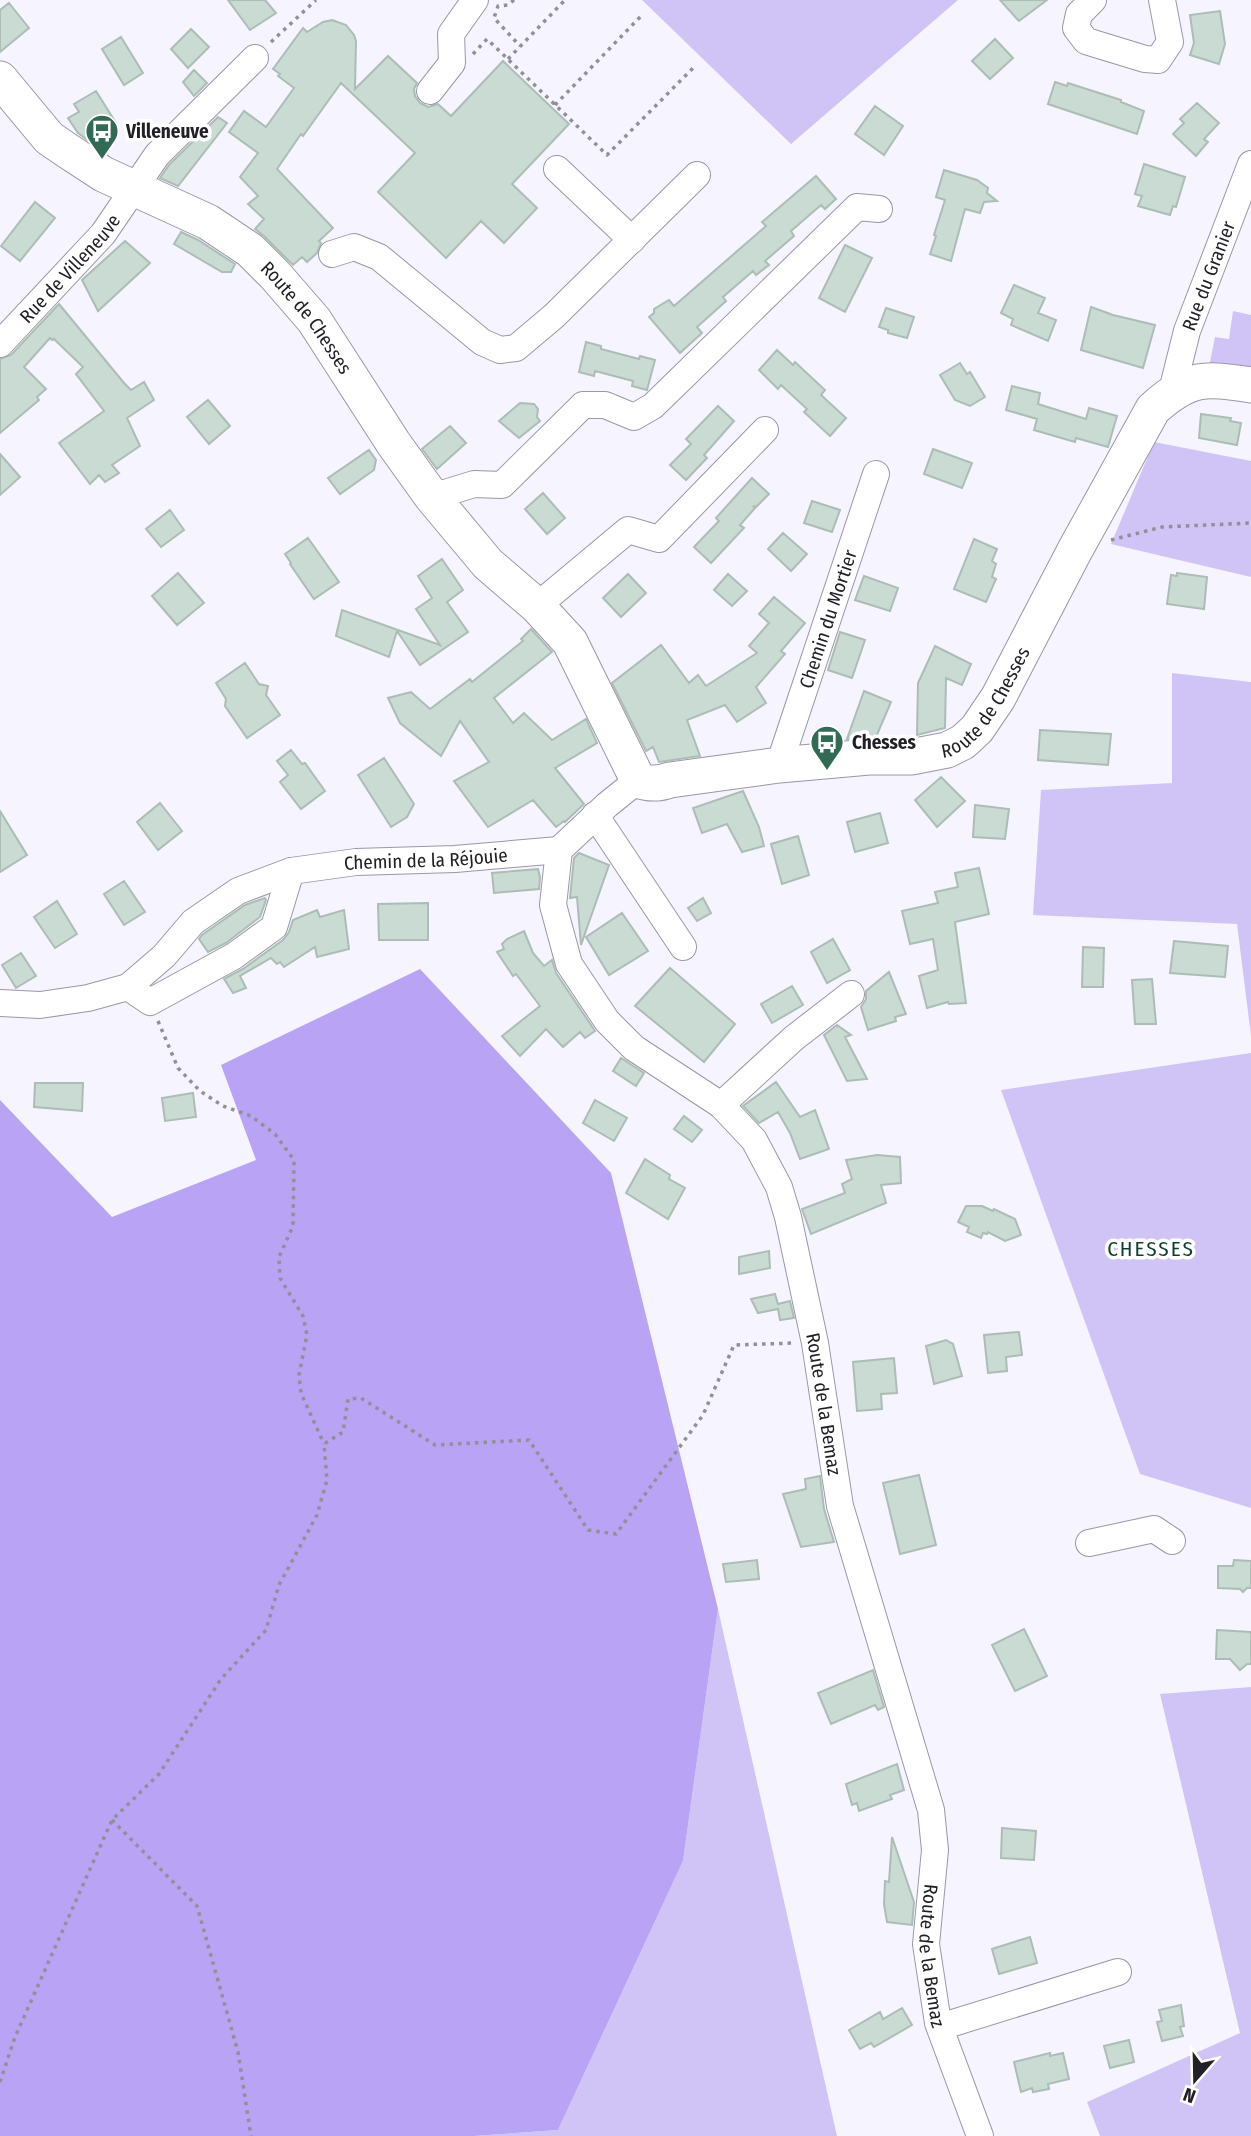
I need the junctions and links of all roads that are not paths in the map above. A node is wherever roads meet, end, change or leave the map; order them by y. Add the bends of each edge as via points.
1 (475, 0) edge
2 (1093, 0) edge
3 (1162, 0) edge
4 (255, 58) road end
5 (0, 79) edge
6 (430, 90) dead end
7 (1251, 164) edge
8 (557, 169) dead end
9 (697, 175) dead end
10 (134, 189) junction
11 (879, 209) dead end
12 (632, 240) junction
13 (332, 254) dead end
14 (0, 344) edge
15 (1251, 385) edge
16 (1172, 391) junction
17 (765, 430) dead end
18 (876, 474) dead end
19 (432, 497) junction
20 (537, 606) junction
21 (779, 765) junction
22 (638, 780) junction
23 (595, 815) junction
24 (559, 850) junction
25 (291, 871) junction
26 (682, 947) dead end
27 (128, 987) junction
28 (851, 993) dead end
29 (0, 1003) edge
30 (721, 1105) junction
31 (1172, 1541) dead end
32 (1089, 1543) dead end
33 (1118, 1972) dead end
34 (940, 2026) junction
35 (980, 2136) edge

1 - 6 street via 452,34 452,63
2 - 3 street via 1079,14 1076,29 1086,41 1158,60 1170,42
4 - 10 street, Rue de Villeneuve via 158,155
5 - 10 main road, Route de Chesses via 49,138 89,167
7 - 16 street, Rue du Granier via 1187,331
8 - 12 street
9 - 12 street
10 - 14 street, Rue de Villeneuve via 103,234
10 - 19 main road, Route de Chesses via 208,222 267,267 314,320
11 - 19 street via 857,207 653,406 634,417 605,405 583,405 502,485 474,484
12 - 13 street via 516,348 500,351 482,342 379,257 354,247
15 - 16 main road via 1219,380 1189,383
16 - 21 main road, Route de Chesses via 1153,409 977,729 947,750 911,757
17 - 20 street via 659,539 628,530
18 - 21 street, Chemin du Mortier
19 - 20 main road, Route de Chesses via 488,564
20 - 22 main road, Route de Chesses via 570,642
21 - 22 main road, Route de Chesses via 662,783
22 - 23 street
23 - 24 street
23 - 26 street
24 - 25 street, Chemin de la Réjouie via 356,862
24 - 30 street, Route de la Bemaz via 553,905 569,964 607,1021 634,1048
25 - 27 street, Chemin de la Réjouie via 238,891 193,922 164,956
25 - 27 street via 274,927 234,956 150,1002
27 - 29 street, Chemin de la Réjouie via 40,1006
28 - 30 street
30 - 34 street, Route de la Bemaz via 754,1140 779,1187 788,1217 815,1343 840,1506 932,1810 935,1850 926,1944
31 - 32 street via 1154,1530
33 - 34 street
34 - 35 street, Route de la Bemaz

